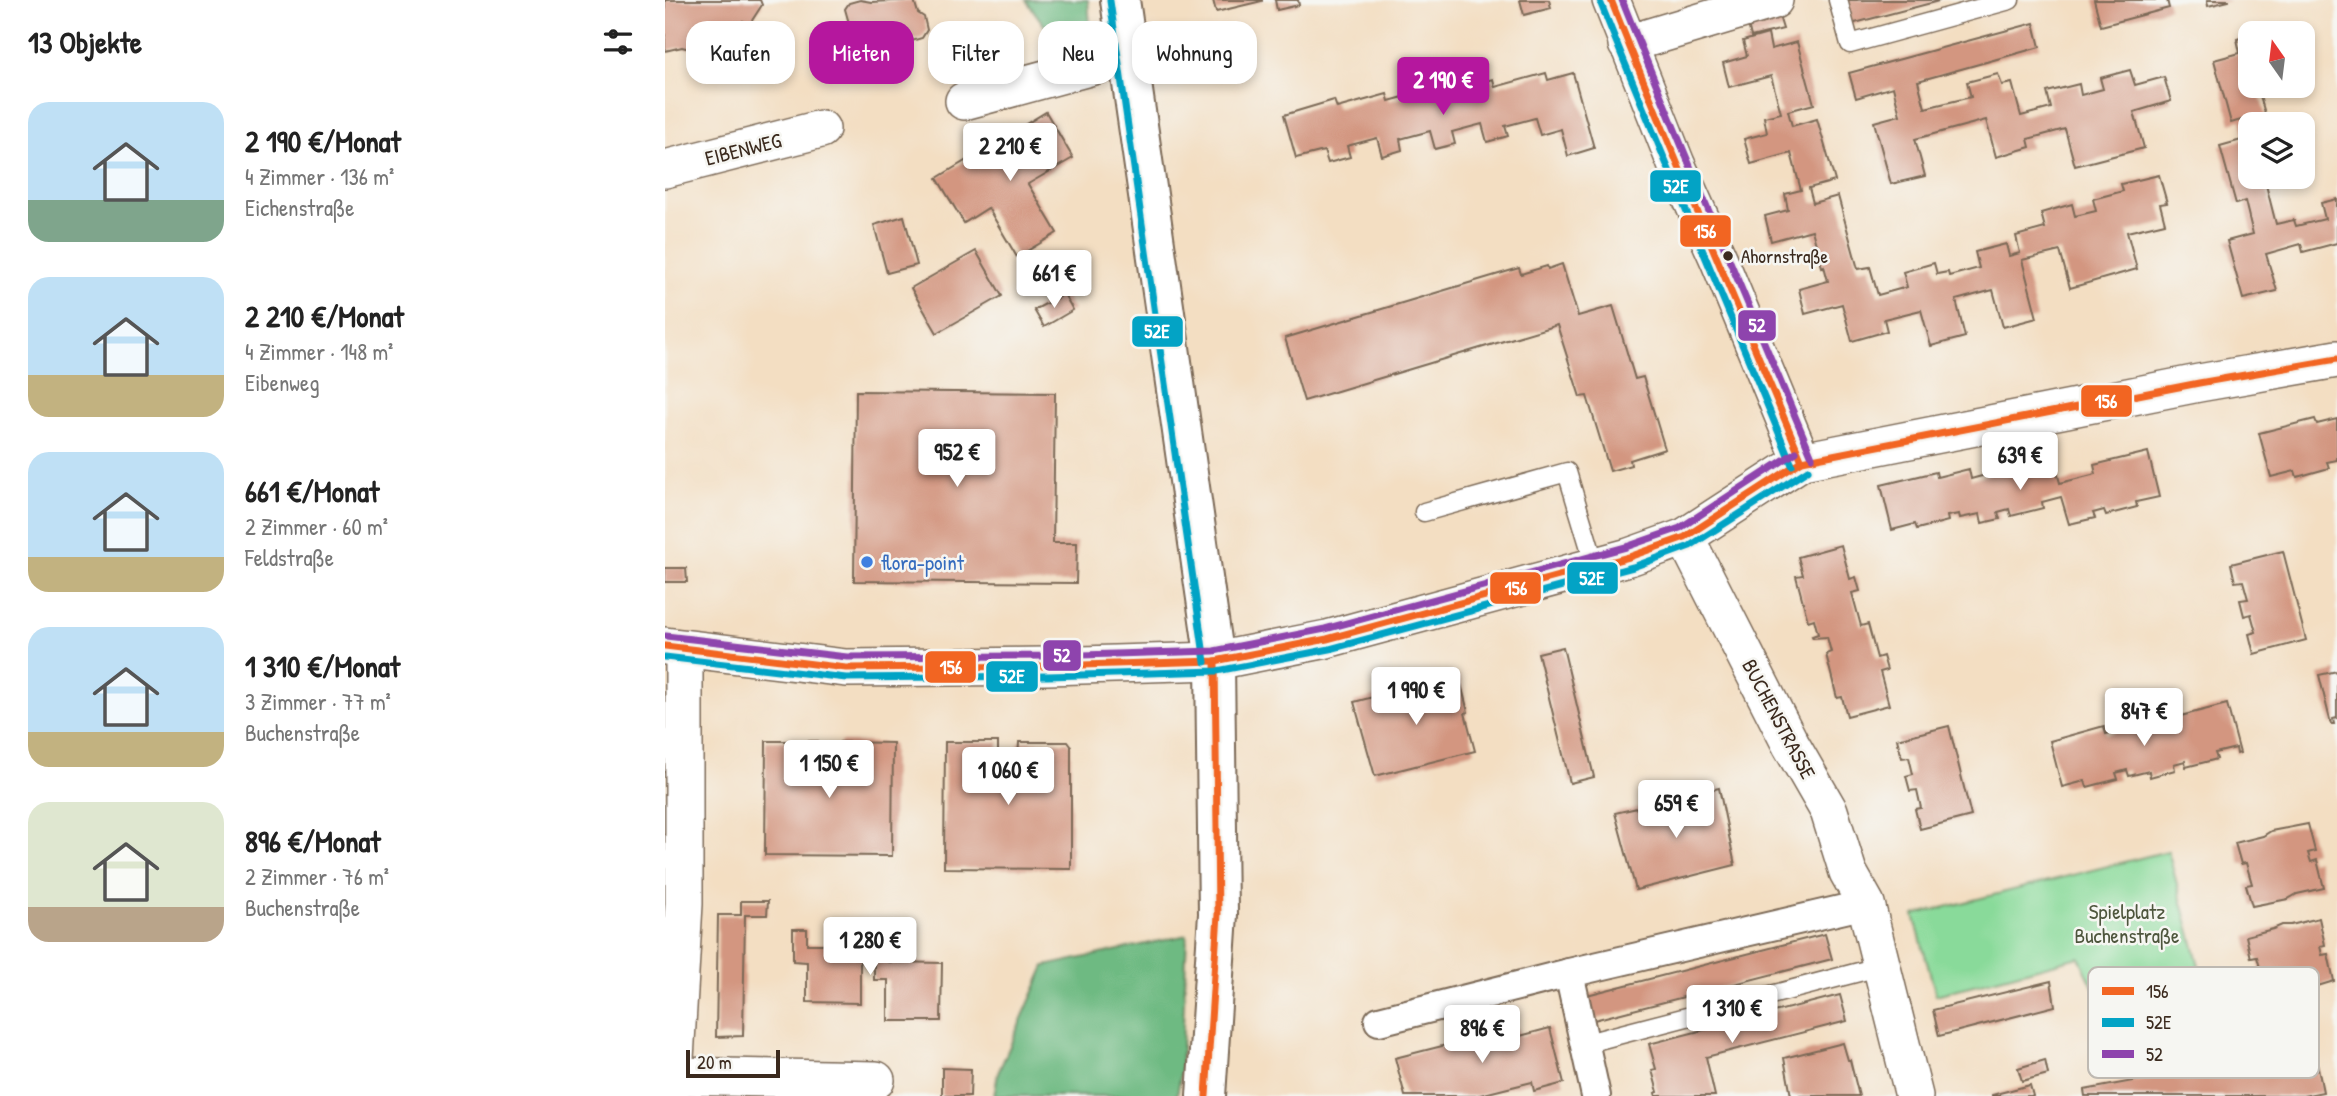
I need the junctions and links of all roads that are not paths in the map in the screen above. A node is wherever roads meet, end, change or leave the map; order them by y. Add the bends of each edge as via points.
1 (1120, 0) edge
2 (1611, 0) edge
3 (1774, 0) edge
4 (1838, 0) edge
5 (2010, 0) edge
6 (1627, 44) junction
7 (1130, 57) junction
8 (964, 101) dead end
9 (821, 129) dead end
10 (665, 169) edge
11 (2337, 359) edge
12 (1802, 461) junction
13 (1424, 512) dead end
14 (1685, 537) junction
15 (1595, 565) junction
16 (674, 647) edge
17 (1215, 661) junction
18 (1866, 904) junction
19 (1882, 966) junction
20 (1569, 974) junction
21 (1379, 1021) dead end
22 (1583, 1044) junction
23 (876, 1080) dead end
24 (672, 1086) edge
25 (1206, 1096) edge
26 (1596, 1096) edge
27 (1914, 1096) edge

1 - 7 main road
2 - 6 street
3 - 6 street
4 - 5 lane via 1850,44
6 - 12 street
7 - 8 street
7 - 17 main road
9 - 10 street, EIBENWEG
11 - 12 street
12 - 14 street
13 - 15 lane via 1567,472
14 - 15 street
14 - 18 street, BUCHENSTRASSE via 1829,811 1848,872
15 - 17 street via 1327,639
16 - 17 street via 846,668
16 - 24 street via 684,904
17 - 25 main road via 1218,914
18 - 19 street, BUCHENSTRASSE
18 - 20 street
19 - 22 lane
19 - 27 street, BUCHENSTRASSE
20 - 21 street
20 - 22 street
22 - 26 street
23 - 24 street

